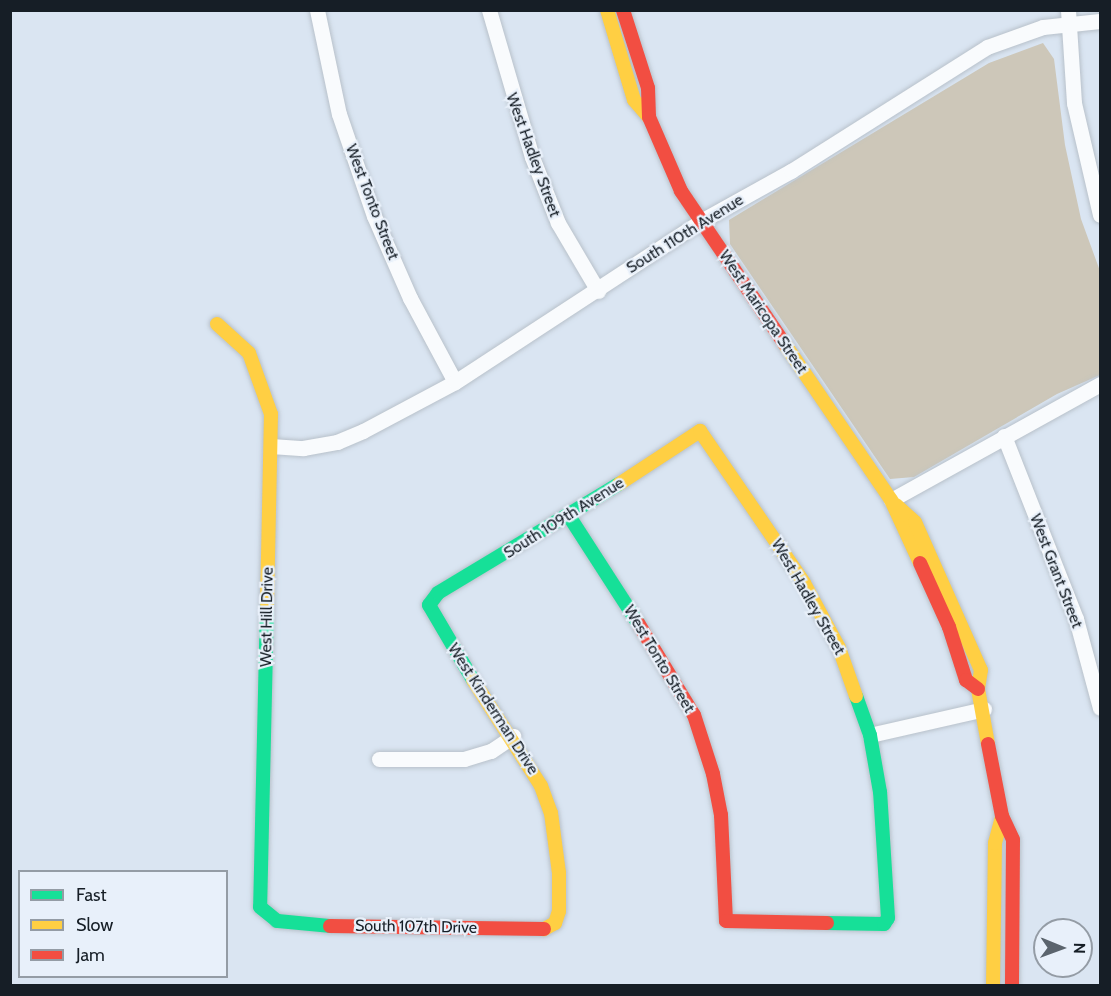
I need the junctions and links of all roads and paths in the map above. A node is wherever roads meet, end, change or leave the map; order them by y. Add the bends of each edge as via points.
1 (317, 10) edge
2 (489, 10) edge
3 (607, 10) edge
4 (623, 10) edge
5 (1068, 16) edge
6 (1101, 21) edge
7 (649, 117) junction
8 (1101, 215) edge
9 (701, 221) junction
10 (598, 291) junction
11 (217, 324) dead end
12 (455, 382) junction
13 (1101, 384) edge
14 (700, 431) joint
15 (1004, 436) junction
16 (271, 446) junction
17 (891, 500) junction
18 (569, 516) junction
19 (429, 605) joint
20 (1101, 708) edge
21 (984, 709) junction
22 (870, 735) junction
23 (513, 736) junction
24 (379, 759) dead end
25 (1002, 816) junction
26 (277, 921) joint
27 (555, 923) joint
28 (884, 924) joint
29 (993, 986) edge
30 (1012, 986) edge

1 - 12 street, West Tonto Street via 339,114 374,216 410,298
2 - 10 street, West Hadley Street via 532,157 558,223
3 - 7 street, West Maricopa Street via 633,100
4 - 7 street, West Maricopa Street via 648,88
5 - 6 street, South 110th Avenue
5 - 8 street via 1074,102
5 - 9 street, South 110th Avenue via 987,47 791,171
7 - 9 street, West Maricopa Street via 681,191
9 - 10 street, South 110th Avenue
9 - 17 street, West Maricopa Street
10 - 12 street, South 110th Avenue
11 - 16 street, West Hill Drive via 249,353 271,414
12 - 16 street, South 110th Avenue via 337,442 303,448
13 - 15 street
14 - 18 street, South 109th Avenue
14 - 22 street, West Hadley Street via 804,583 839,648
15 - 17 street
15 - 20 street, West Grant Street via 1076,619
16 - 26 street, West Hill Drive via 260,907
17 - 21 street, West Maricopa Street via 949,627 966,680 978,689
18 - 19 street, South 109th Avenue via 438,593
18 - 28 street, West Tonto Street via 693,715 713,774 721,816 726,921
19 - 23 street, West Kinderman Drive via 434,619
21 - 22 street
21 - 25 street, West Maricopa Street
22 - 28 street, West Hadley Street via 886,853 888,918
23 - 24 street via 491,751 464,759
23 - 27 street, West Kinderman Drive via 541,786 550,813 559,873 559,911
25 - 29 street, West Maricopa Street via 995,843
25 - 30 street, West Maricopa Street via 1013,840
26 - 27 street, South 107th Drive via 295,925 543,929

